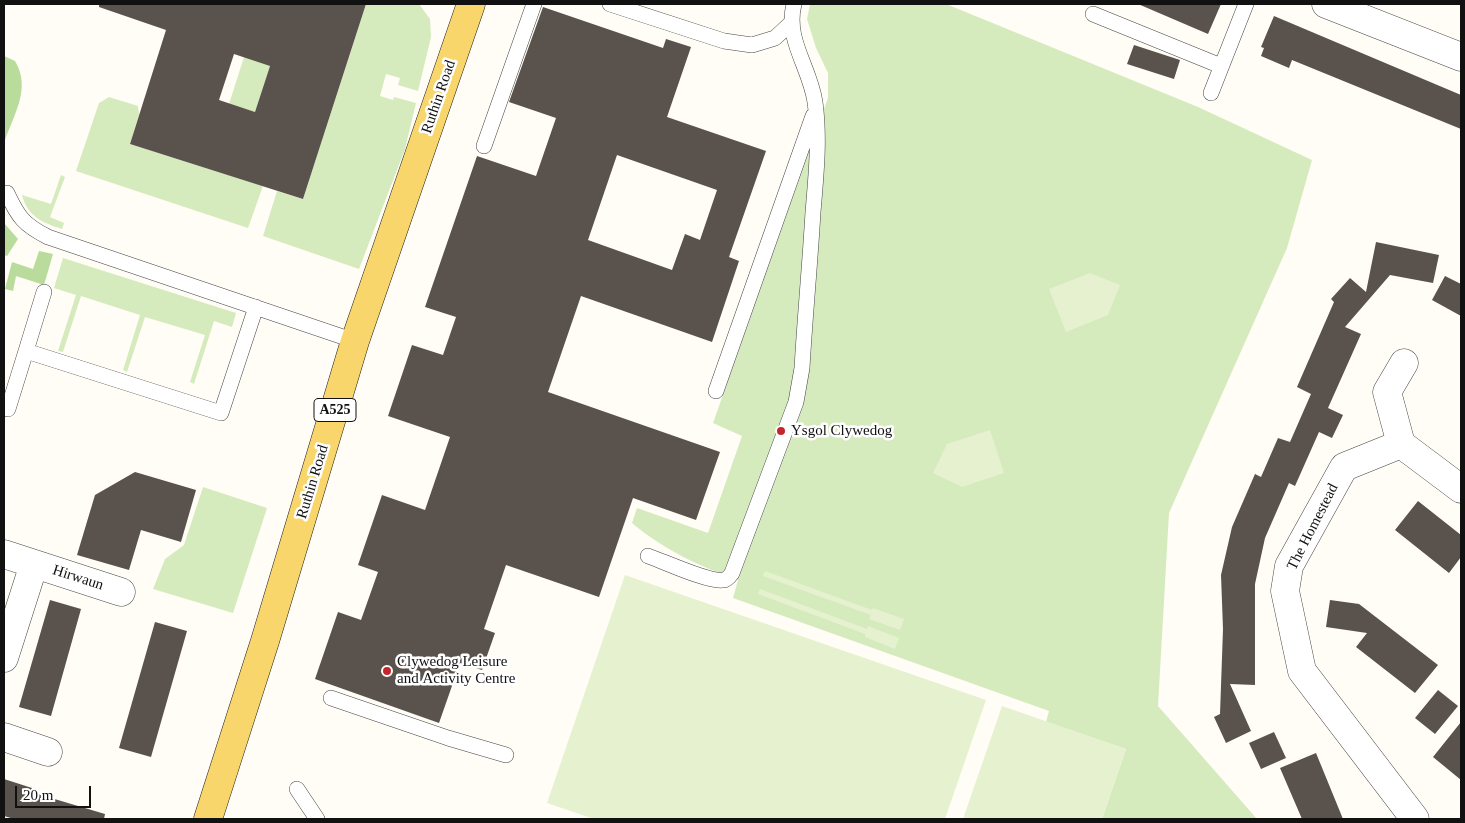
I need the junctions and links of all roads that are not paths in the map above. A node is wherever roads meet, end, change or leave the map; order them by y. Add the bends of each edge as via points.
1 (471, 4) edge
2 (534, 4) edge
3 (610, 4) edge
4 (794, 4) edge
5 (1246, 4) edge
6 (1326, 4) edge
7 (1094, 14) dead end
8 (791, 23) junction
9 (1461, 57) edge
10 (1221, 66) junction
11 (1211, 93) dead end
12 (815, 110) junction
13 (484, 146) dead end
14 (7, 193) dead end
15 (44, 292) dead end
16 (256, 307) junction
17 (355, 341) junction
18 (26, 351) junction
19 (1404, 363) dead end
20 (716, 391) dead end
21 (8, 409) dead end
22 (1401, 444) junction
23 (1461, 489) edge
24 (4, 554) edge
25 (648, 556) dead end
26 (34, 564) junction
27 (121, 592) dead end
28 (4, 658) edge
29 (331, 698) dead end
30 (4, 737) edge
31 (48, 752) dead end
32 (506, 755) dead end
33 (297, 789) dead end
34 (208, 819) edge
35 (317, 819) edge
36 (1415, 819) edge

1 - 17 main road, Ruthin Road / A525
2 - 13 lane
3 - 8 lane via 724,41 752,45 775,38
4 - 8 lane
5 - 10 lane
6 - 9 street
7 - 10 lane
8 - 12 lane
10 - 11 lane
12 - 20 lane
12 - 25 lane via 817,156 800,386 736,564 732,573 722,581
14 - 16 lane via 16,214 31,228 48,237
15 - 18 lane
16 - 17 lane
16 - 18 lane via 221,413
17 - 34 main road, Ruthin Road / A525
18 - 21 lane
19 - 22 street via 1387,392
22 - 23 street
22 - 36 street, The Homestead via 1344,467 1289,566 1285,591 1302,671
24 - 26 street, Hirwaun
26 - 27 street, Hirwaun
26 - 28 street, Hirwaun
29 - 32 lane
30 - 31 street
33 - 35 lane

